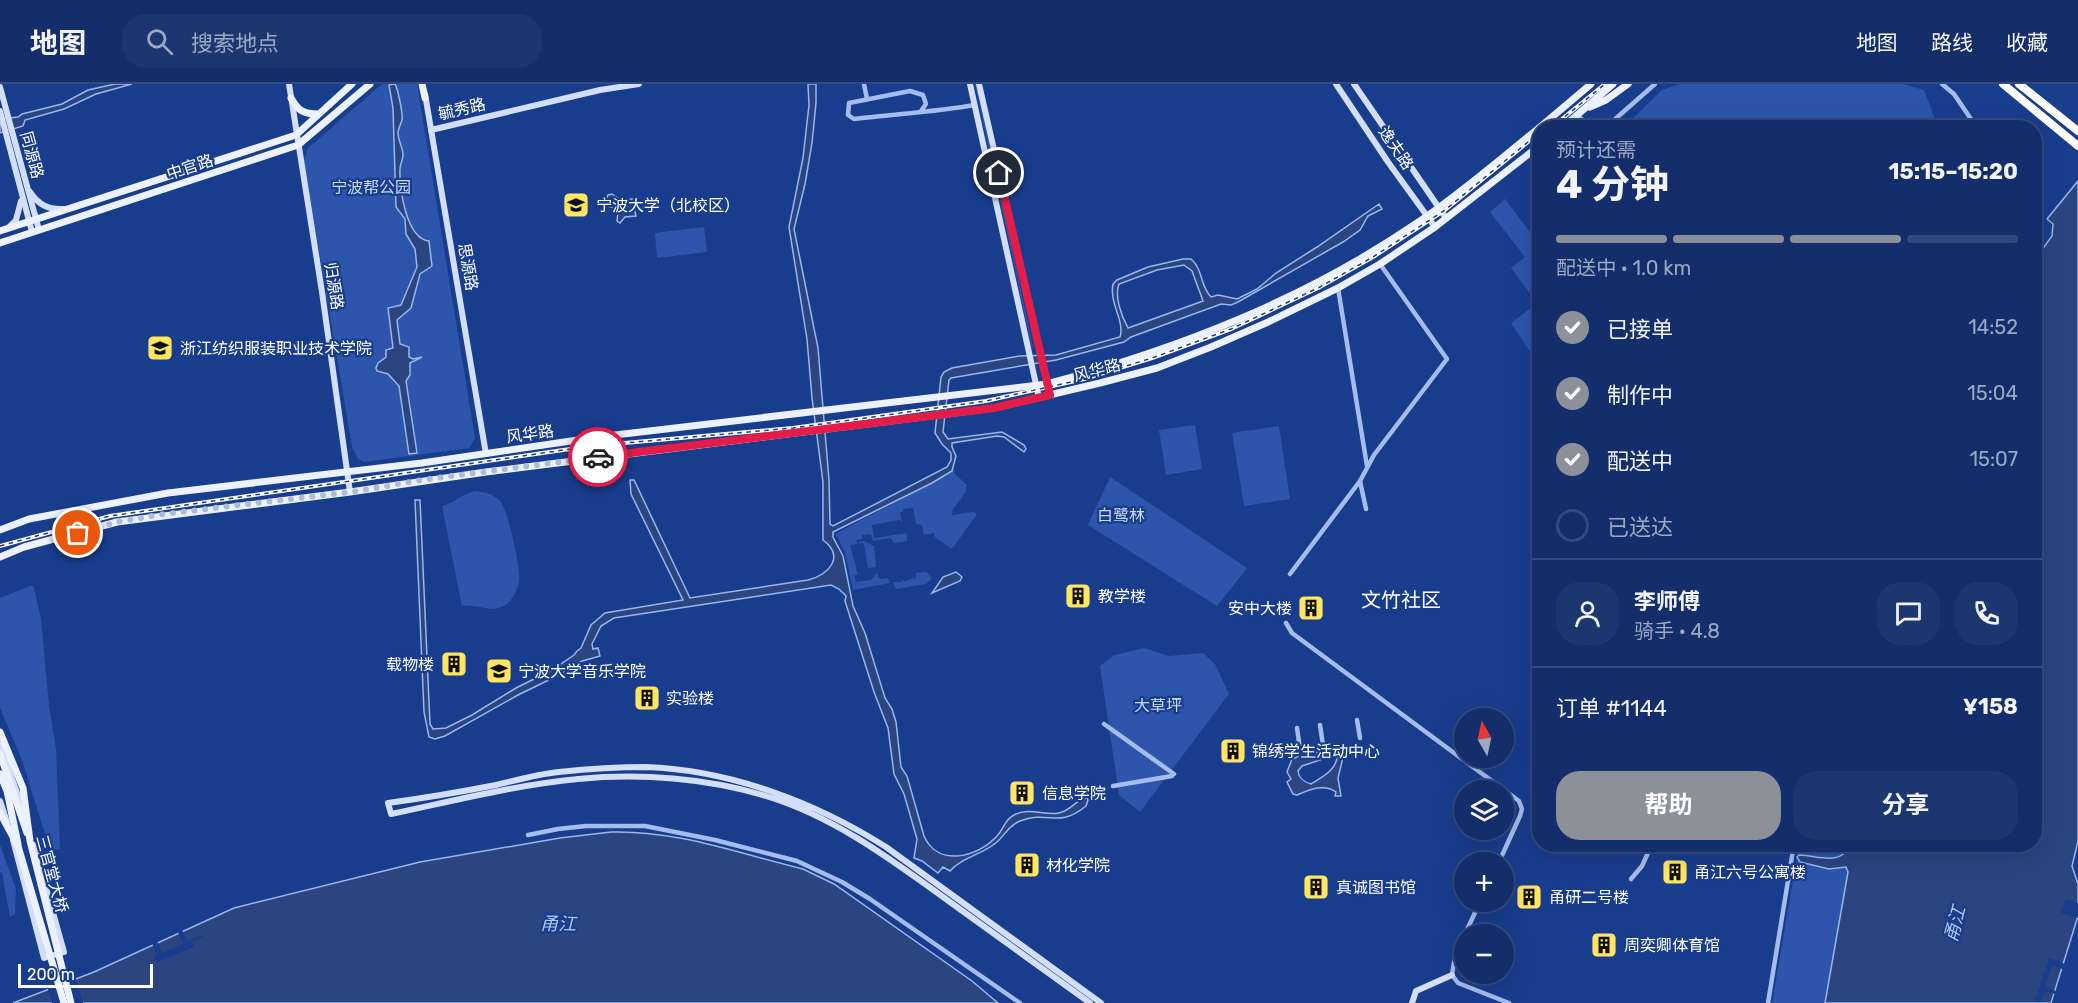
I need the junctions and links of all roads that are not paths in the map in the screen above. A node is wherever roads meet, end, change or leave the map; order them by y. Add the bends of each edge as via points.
1 (289, 84) edge
2 (352, 84) edge
3 (370, 84) edge
4 (423, 84) edge
5 (639, 84) edge
6 (864, 84) edge
7 (970, 84) edge
8 (980, 84) edge
9 (1336, 84) edge
10 (1354, 84) edge
11 (1589, 84) edge
12 (1613, 84) edge
13 (1628, 84) edge
14 (1655, 84) edge
15 (1942, 84) edge
16 (2002, 84) edge
17 (2019, 84) edge
18 (0, 87) edge
19 (291, 98) junction
20 (425, 98) joint
21 (867, 99) junction
22 (975, 105) junction
23 (1585, 109) junction
24 (0, 111) edge
25 (921, 111) junction
26 (318, 114) junction
27 (1578, 116) junction
28 (1548, 120) edge
29 (1573, 120) edge
30 (1583, 120) edge
31 (1614, 120) edge
32 (1972, 120) edge
33 (430, 130) junction
34 (2078, 131) edge
35 (1532, 133) edge
36 (296, 135) junction
37 (298, 145) junction
38 (2078, 146) edge
39 (1532, 151) edge
40 (24, 187) junction
41 (1438, 207) junction
42 (70, 208) junction
43 (1427, 216) junction
44 (1446, 218) junction
45 (33, 221) junction
46 (1435, 226) junction
47 (3, 230) edge
48 (35, 231) junction
49 (0, 243) edge
50 (1380, 264) junction
51 (1338, 288) junction
52 (1035, 382) junction
53 (1047, 384) junction
54 (1050, 395) junction
55 (1039, 398) junction
56 (486, 454) junction
57 (1368, 467) junction
58 (348, 472) junction
59 (1360, 481) junction
60 (350, 492) junction
61 (1366, 509) dead end
62 (0, 530) edge
63 (0, 557) edge
64 (1290, 574) dead end
65 (1286, 622) dead end
66 (1357, 720) dead end
67 (1104, 724) dead end
68 (1320, 724) dead end
69 (1297, 728) dead end
70 (0, 732) edge
71 (1360, 738) dead end
72 (0, 745) edge
73 (1323, 745) dead end
74 (1300, 749) dead end
75 (0, 754) edge
76 (0, 774) edge
77 (1113, 786) dead end
78 (0, 801) edge
79 (0, 813) edge
80 (528, 835) dead end
81 (30, 841) junction
82 (18, 846) junction
83 (1504, 852) edge
84 (1648, 852) edge
85 (1793, 852) edge
86 (1631, 879) dead end
87 (1454, 962) edge
88 (1452, 975) junction
89 (64, 1003) edge
90 (71, 1003) edge
91 (1020, 1003) edge
92 (1090, 1003) edge
93 (1101, 1003) edge
94 (1412, 1003) edge
95 (1509, 1003) edge
96 (1768, 1003) edge

1 - 19 street, 归源路
2 - 26 main road, 中官路
3 - 37 main road, 中官路
4 - 20 main road
5 - 33 street, 毓秀路
6 - 21 street
7 - 22 street
8 - 53 street
9 - 43 street, 逸夫路
10 - 41 street, 逸夫路
11 - 28 main road, 风华路
12 - 23 main road
13 - 23 main road
14 - 31 street
15 - 32 street
16 - 38 highway
17 - 34 highway
18 - 40 street, 同源路
19 - 26 main road via 301,111
19 - 36 street, 归源路
20 - 33 street, 思源路
21 - 25 street via 910,91 923,94 926,104
21 - 25 street via 849,103 848,115 854,119
22 - 25 street
22 - 52 street
23 - 27 main road
24 - 40 street, 同源路
26 - 36 main road, 中官路
27 - 29 main road
27 - 30 street
33 - 56 street, 思源路
35 - 41 main road, 风华路
36 - 37 street, 归源路
36 - 42 main road, 中官路
37 - 48 main road, 中官路
37 - 58 street, 归源路
39 - 44 main road, 风华路
40 - 42 street via 44,206
40 - 45 street, 同源路
40 - 47 street via 20,213
41 - 43 main road, 风华路
41 - 44 street, 逸夫路
42 - 45 main road, 中官路
43 - 46 street, 逸夫路
43 - 53 main road, 风华路 via 1334,274 1262,311 1184,342
44 - 46 main road, 风华路
45 - 47 main road, 中官路
45 - 48 street, 同源路
46 - 50 main road, 风华路
48 - 49 main road, 中官路
50 - 51 main road, 风华路
50 - 57 street via 1447,359
51 - 54 main road, 风华路 via 1157,368
51 - 57 street
52 - 53 main road, 风华路
52 - 55 street
52 - 56 main road, 风华路
53 - 54 street
54 - 55 main road, 风华路
55 - 60 main road, 风华路 via 994,408
56 - 58 main road, 风华路
57 - 59 street
58 - 60 street, 归源路
58 - 62 main road, 风华路 via 168,493 29,519
59 - 61 street
59 - 64 street
60 - 63 main road, 风华路 via 117,522
65 - 83 street via 1292,633 1518,801 1522,809
66 - 71 street
67 - 77 street via 1173,775
68 - 73 street
69 - 74 street
70 - 81 main road, bridge via 22,788
72 - 78 street via 64,952 44,958
75 - 81 main road, 三官堂大桥, bridge
76 - 82 main road, 三官堂大桥
79 - 82 main road, bridge
80 - 91 street via 586,826 645,826 797,861 870,899
81 - 90 main road, 三官堂大桥, bridge
82 - 89 main road, 三官堂大桥, bridge
84 - 86 street
85 - 96 street
87 - 88 street
88 - 94 street via 1416,991
88 - 95 street via 1458,983
92 - 93 street via 880,852 836,826 767,796 666,778 617,777 534,785 391,814 388,803 444,796 557,772 645,767 760,788 796,800 871,838

